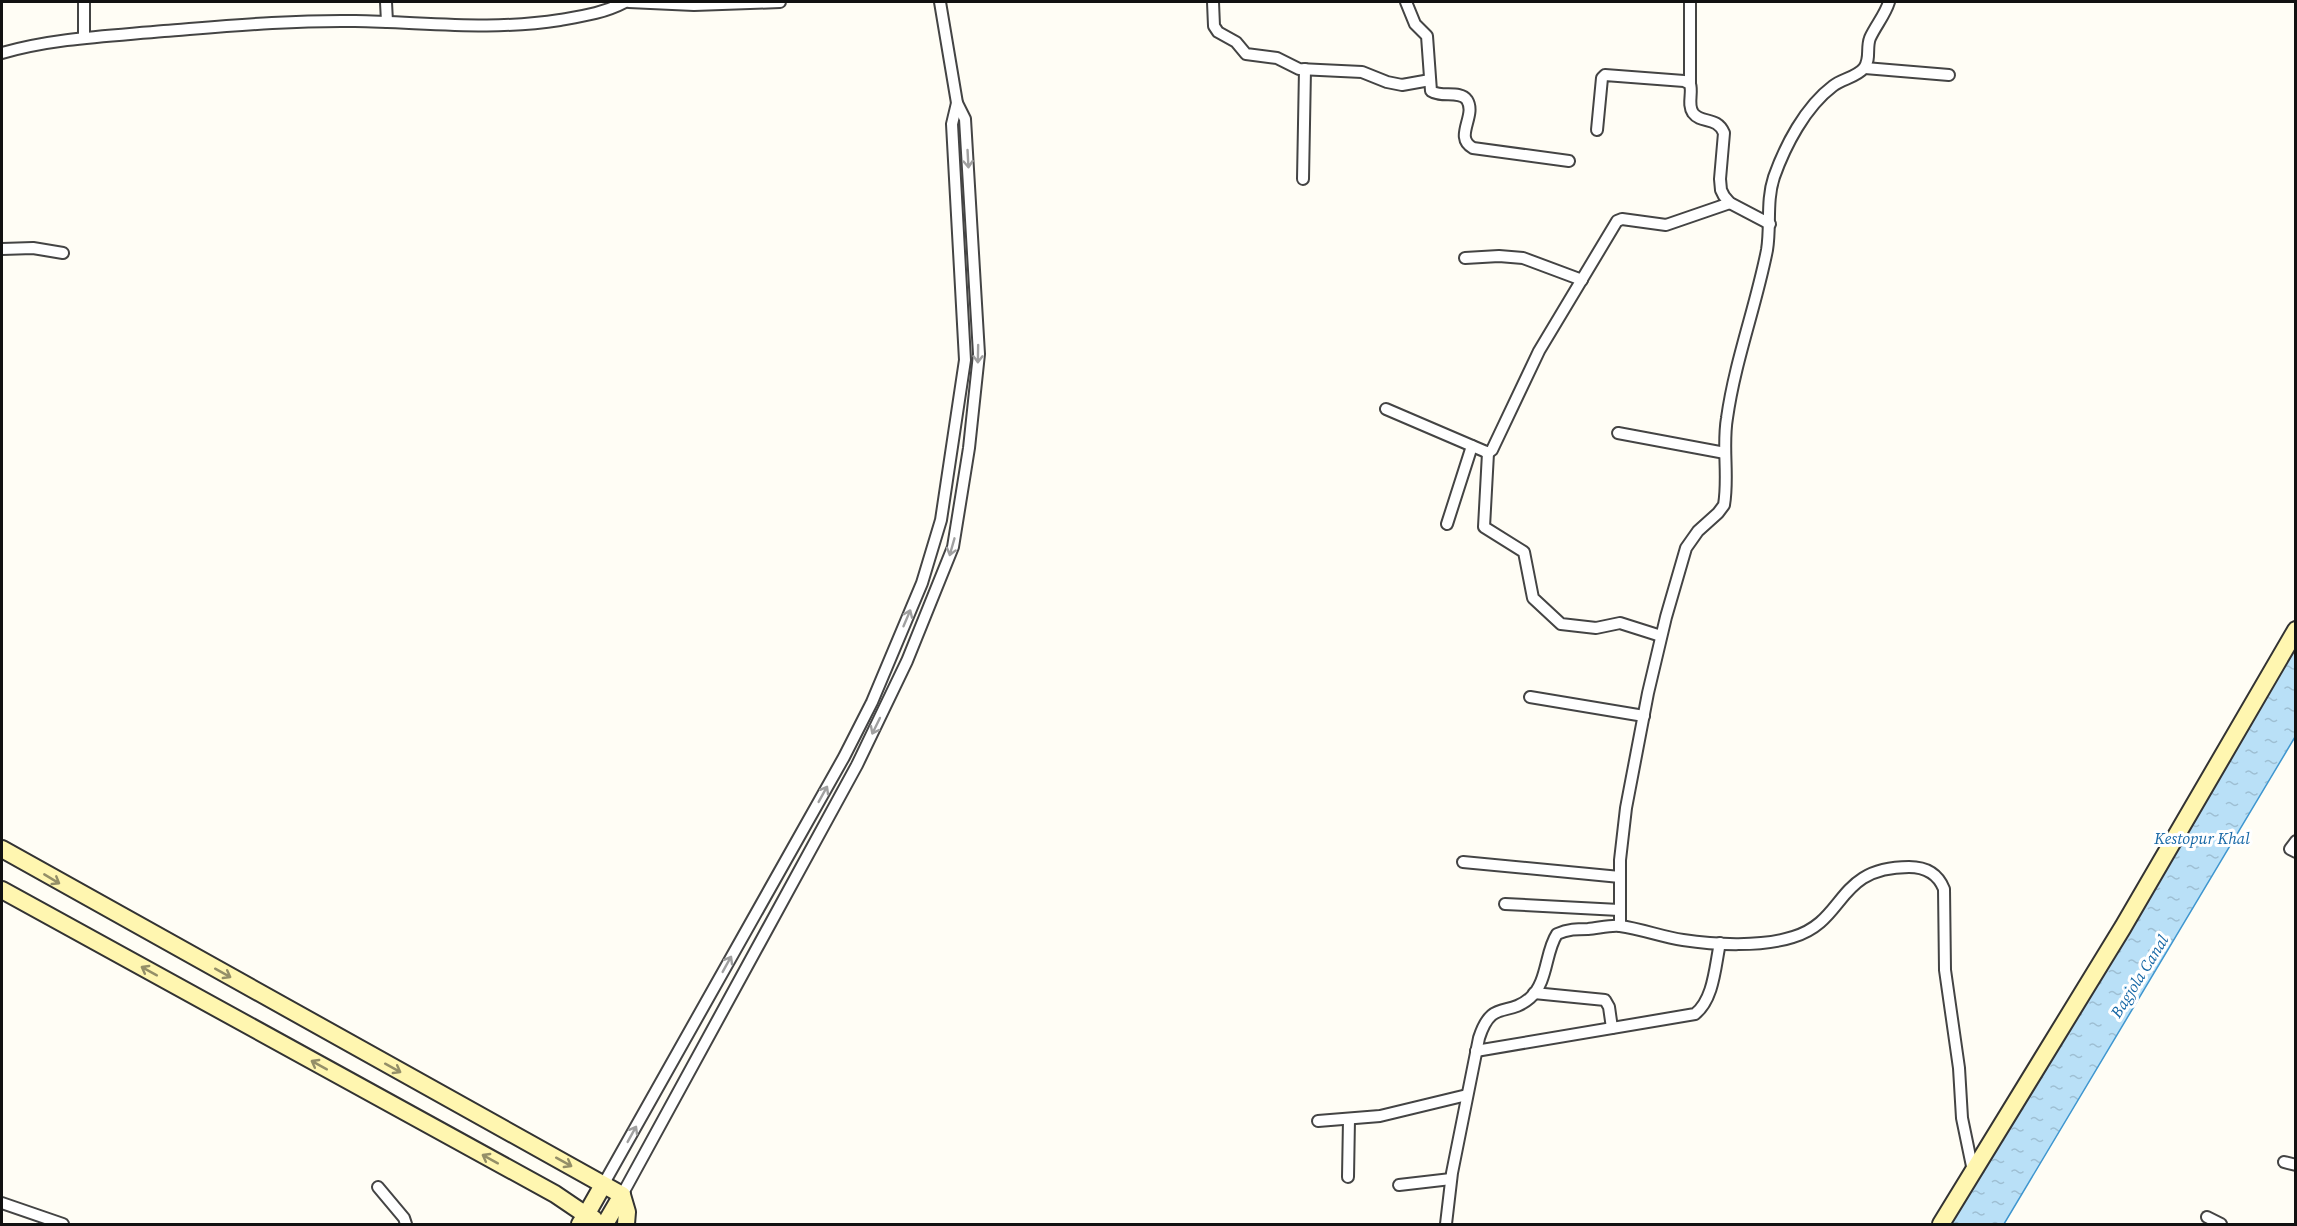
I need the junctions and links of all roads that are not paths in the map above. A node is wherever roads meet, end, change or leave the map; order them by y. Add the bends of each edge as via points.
1 (84, 2) edge
2 (386, 2) edge
3 (627, 2) edge
4 (780, 2) edge
5 (940, 2) edge
6 (1214, 2) edge
7 (1406, 2) edge
8 (1690, 2) edge
9 (1889, 2) edge
10 (387, 22) junction
11 (84, 38) junction
12 (2, 53) edge
13 (1865, 68) junction
14 (1305, 69) junction
15 (1949, 75) dead end
16 (1430, 80) junction
17 (1690, 84) junction
18 (957, 102) junction
19 (1597, 130) dead end
20 (1569, 161) dead end
21 (1303, 180) dead end
22 (1730, 203) junction
23 (1770, 224) junction
24 (2, 249) edge
25 (63, 253) dead end
26 (1465, 258) dead end
27 (1582, 280) junction
28 (1386, 409) dead end
29 (1618, 433) dead end
30 (1472, 446) junction
31 (1488, 453) junction
32 (1725, 453) junction
33 (1447, 524) dead end
34 (2295, 630) edge
35 (1661, 636) junction
36 (1530, 697) dead end
37 (1644, 716) junction
38 (2, 849) edge
39 (1463, 862) dead end
40 (1620, 877) junction
41 (2, 890) edge
42 (1505, 904) dead end
43 (1619, 910) junction
44 (1620, 926) junction
45 (1720, 943) junction
46 (1534, 993) junction
47 (1612, 1028) junction
48 (1476, 1051) junction
49 (1467, 1095) junction
50 (1349, 1119) junction
51 (1318, 1120) dead end
52 (2284, 1162) dead end
53 (2295, 1166) edge
54 (1973, 1171) junction
55 (1348, 1177) dead end
56 (1451, 1179) junction
57 (603, 1185) junction
58 (1399, 1185) dead end
59 (378, 1187) dead end
60 (622, 1195) junction
61 (2, 1203) edge
62 (2207, 1217) dead end
63 (583, 1220) edge
64 (63, 1224) edge
65 (406, 1224) edge
66 (605, 1224) edge
67 (626, 1224) edge
68 (1446, 1224) edge
69 (1941, 1224) edge
70 (2221, 1224) edge

1 - 11 street
2 - 10 street
3 - 4 street
3 - 10 street via 592,15 516,26
5 - 18 street
6 - 14 street via 1214,26 1246,54 1276,58
7 - 16 street via 1415,24 1427,36
8 - 17 street
9 - 13 street via 1870,38
10 - 11 street via 282,22
11 - 12 street
13 - 15 street
13 - 23 street via 1823,94 1799,127 1774,178
14 - 16 street via 1362,72 1402,85
14 - 21 street
16 - 20 street via 1435,94 1460,96 1468,102 1464,137 1467,145
17 - 19 street via 1605,75
17 - 22 street via 1693,112 1716,123 1724,134 1721,190
57 -> 18 street via 844,757 872,702 922,583 941,520 965,360 952,124
18 -> 60 street via 965,119 979,354 953,547 907,661 857,765
22 - 23 street
22 - 27 street via 1666,225 1617,221
23 - 32 street via 1756,301 1726,421
24 - 25 street via 33,248
26 - 27 street via 1523,258
27 - 31 street via 1539,351
28 - 30 street
29 - 32 street
30 - 31 street
30 - 33 street
31 - 35 street via 1484,527 1524,552 1533,598 1561,624 1596,628 1620,623
32 - 35 street via 1724,505 1686,548
34 - 54 street via 2123,927
35 - 37 street
36 - 37 street
37 - 40 street via 1626,808
38 -> 57 street
39 - 40 street
40 - 43 street
63 -> 41 street via 555,1194
42 - 43 street
43 - 44 street
44 - 45 street via 1682,940
44 - 46 street via 1570,929 1557,934
45 - 47 street via 1708,996 1695,1014
45 - 54 street via 1785,940 1810,932 1821,924 1844,893 1868,874 1916,867 1940,879 1946,902 1944,959 1962,1118
46 - 47 street via 1605,1000
46 - 48 street via 1519,1004 1491,1014 1484,1023
47 - 48 street
48 - 49 street
49 - 50 street via 1380,1116
49 - 56 street
50 - 51 street
50 - 55 street
52 - 53 street
54 - 69 street
56 - 58 street
56 - 68 street
57 - 60 street
57 - 63 street
59 - 65 street
60 - 66 street
60 - 67 street
61 - 64 street
62 - 70 street
63 - 66 street

